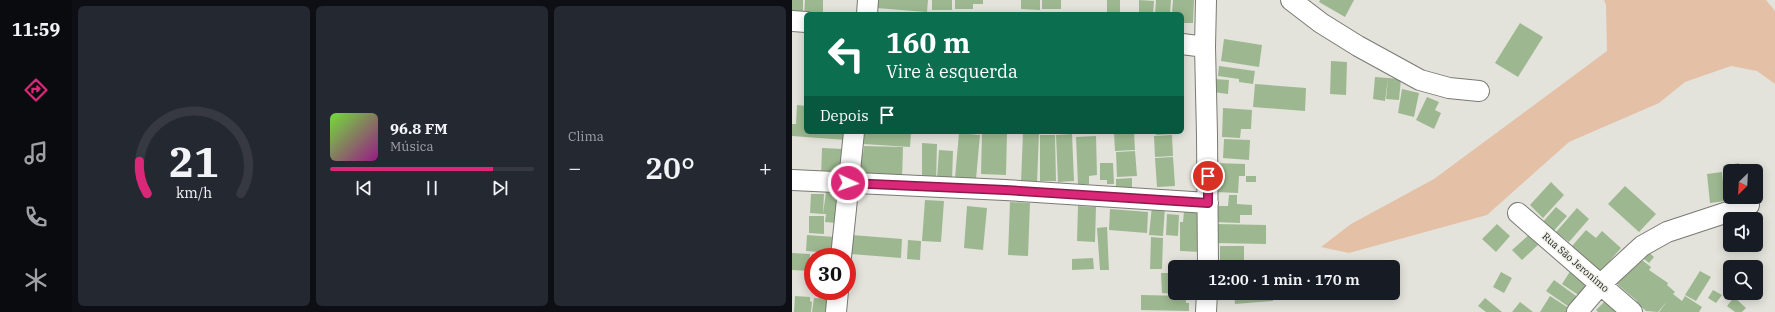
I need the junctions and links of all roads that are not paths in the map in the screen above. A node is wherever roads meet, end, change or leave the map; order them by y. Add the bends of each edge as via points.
1 (868, 0) edge
2 (1206, 0) edge
3 (1300, 3) edge
4 (868, 12) edge
5 (792, 21) edge
6 (804, 22) edge
7 (1184, 44) edge
8 (1205, 47) junction
9 (1479, 91) dead end
10 (854, 134) edge
11 (792, 180) edge
12 (848, 183) junction
13 (1208, 203) junction
14 (1749, 205) dead end
15 (1518, 214) dead end
16 (842, 248) edge
17 (1208, 260) edge
18 (1601, 284) junction
19 (837, 300) edge
20 (1207, 300) edge
21 (836, 312) edge
22 (1206, 312) edge
23 (1577, 312) edge
24 (1632, 312) edge

1 - 4 street
2 - 8 street
3 - 9 street via 1358,46 1420,80 1449,88
5 - 6 street
7 - 8 street
8 - 13 street
10 - 12 street
11 - 12 street
12 - 13 street
12 - 16 street
13 - 17 street
14 - 18 street via 1667,232 1642,246
15 - 18 street, Rua São Jeronimo
18 - 23 street
18 - 24 street, Rua São Jeronimo
19 - 21 street
20 - 22 street

